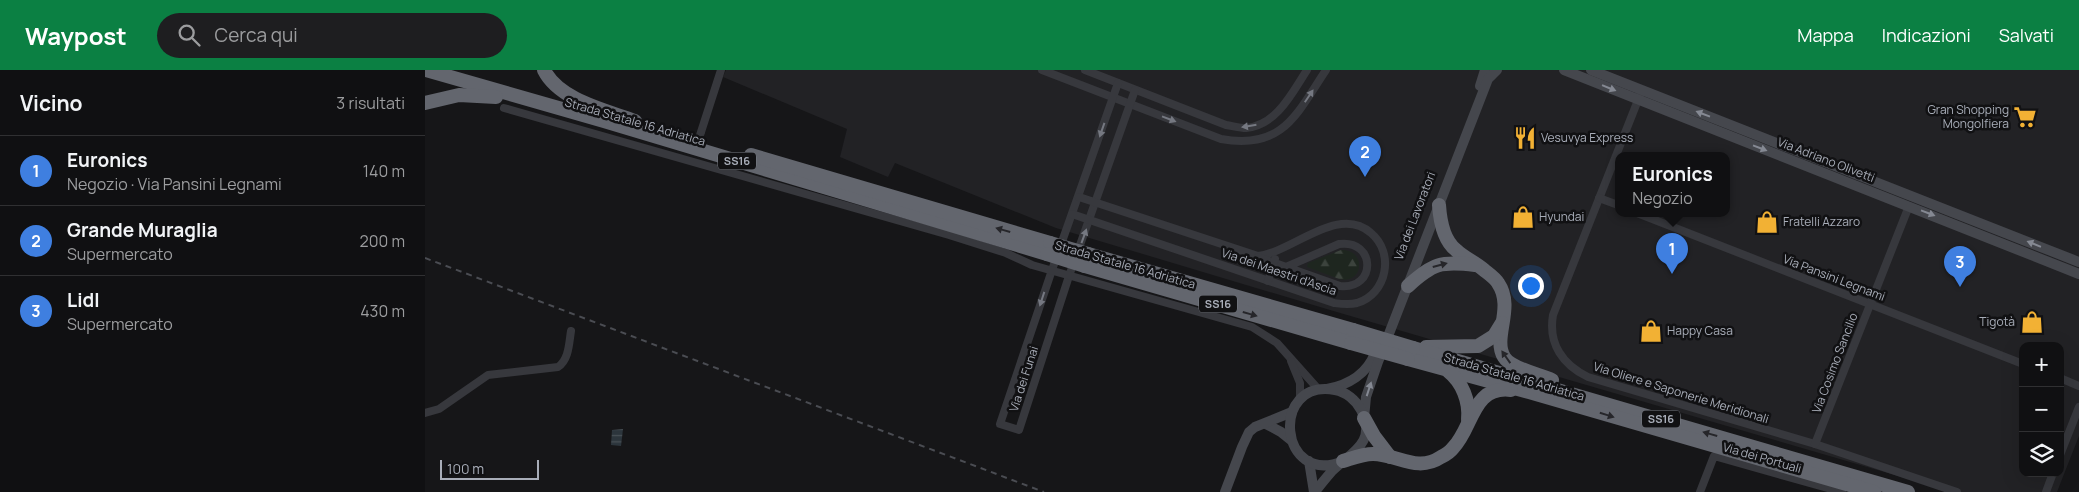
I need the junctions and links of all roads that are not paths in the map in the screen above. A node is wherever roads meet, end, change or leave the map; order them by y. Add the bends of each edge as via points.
1 (426, 70) edge
2 (457, 70) edge
3 (544, 70) edge
4 (721, 70) edge
5 (1042, 70) edge
6 (1085, 70) edge
7 (1307, 70) edge
8 (1326, 70) edge
9 (1497, 70) edge
10 (1564, 70) edge
11 (1591, 70) edge
12 (1485, 76) edge
13 (1118, 84) junction
14 (1135, 90) junction
15 (1640, 95) junction
16 (1113, 98) junction
17 (425, 103) edge
18 (1130, 104) junction
19 (504, 108) dead end
20 (1191, 111) junction
21 (605, 121) junction
22 (635, 121) junction
23 (1185, 126) junction
24 (701, 132) tunnel mouth
25 (1617, 152) edge
26 (1615, 158) edge
27 (1079, 197) junction
28 (1599, 198) junction
29 (1095, 202) junction
30 (1615, 204) edge
31 (1439, 205) junction
32 (1909, 206) junction
33 (1073, 214) junction
34 (1647, 217) edge
35 (1090, 220) junction
36 (1048, 249) junction
37 (1277, 250) junction
38 (1252, 255) junction
39 (1274, 262) junction
40 (2079, 262) edge
41 (1479, 265) junction
42 (1286, 267) junction
43 (1052, 270) junction
44 (2079, 274) edge
45 (1069, 276) junction
46 (1268, 281) junction
47 (1407, 286) junction
48 (1870, 304) junction
49 (1504, 320) junction
50 (571, 331) dead end
51 (1411, 354) junction
52 (1289, 356) junction
53 (1375, 362) junction
54 (2019, 362) edge
55 (1447, 370) junction
56 (2064, 380) edge
57 (2079, 386) edge
58 (1323, 389) junction
59 (1529, 392) junction
60 (1300, 400) junction
61 (1596, 400) junction
62 (2079, 407) edge
63 (425, 412) edge
64 (1292, 412) junction
65 (1364, 418) junction
66 (1266, 424) junction
67 (1467, 427) junction
68 (1291, 440) junction
69 (1815, 444) junction
70 (2064, 445) edge
71 (1391, 457) junction
72 (1309, 461) junction
73 (1343, 461) junction
74 (2052, 477) edge
75 (1225, 492) edge
76 (1315, 492) edge
77 (1700, 492) edge
78 (1842, 492) edge
79 (1874, 492) edge
80 (1908, 492) edge
81 (1957, 492) edge
82 (2046, 492) edge

1 - 21 highway, Strada Statale 16 Adriatica / SS16
2 - 22 highway, Strada Statale 16 Adriatica / SS16
3 - 22 highway, SS16 via 555,86 566,94
4 - 24 street
5 - 16 street
6 - 13 street
7 -> 20 street via 1276,114 1262,123 1245,128 1226,125
23 -> 8 street via 1239,142 1258,140 1276,133 1289,124
9 - 12 street
10 -> 15 street, Via Adriano Olivetti
11 - 15 street, Via Adriano Olivetti
12 - 31 street, Via dei Lavoratori
12 - 53 street, Via dei Lavoratori
13 - 14 street
13 - 16 street, Via dei Funai
14 - 18 street, Via dei Funai
14 - 20 street
15 - 25 street, Via Oliere e Saponerie Meridionali
15 -> 32 street, Via Adriano Olivetti
40 -> 15 street, Via Adriano Olivetti
16 - 18 street
16 -> 27 street, Via dei Funai
17 - 21 highway, SS16 via 456,96 484,95
18 -> 23 street
18 - 29 street, Via dei Funai
19 - 43 street via 694,158 949,235
20 - 23 street
21 - 36 highway, Strada Statale 16 Adriatica / SS16
36 -> 22 highway, Strada Statale 16 Adriatica / SS16
26 - 28 street, Via Oliere e Saponerie Meridionali
27 - 29 street, Via dei Maestri d’Ascia
27 - 33 street, Via dei Funai
28 - 30 street
28 - 69 street, Via Oliere e Saponerie Meridionali via 1553,315 1552,335 1563,360 1588,377
29 - 35 street, Via dei Funai
29 - 38 street, Via dei Maestri d’Ascia
31 - 41 highway via 1441,225 1454,249
31 - 47 street, Via dei Lavoratori
32 -> 44 street, Via Adriano Olivetti
32 - 48 street, Via Cosimo Sancilio
33 - 35 street, Via dei Maestri d’Ascia
33 - 43 street, Via dei Funai
34 - 48 street, Via Pansini Legnami
45 -> 35 street, Via dei Funai
35 - 46 street, Via dei Maestri d’Ascia
36 - 51 highway, Strada Statale 16 Adriatica / SS16, bridge
37 - 38 street, Via dei Maestri d’Ascia via 1264,256
37 - 39 street
37 - 46 street, Via dei Maestri d’Ascia via 1331,226 1357,225 1376,238 1385,257 1383,280 1367,298 1345,305
38 - 39 street
39 - 42 street
39 - 46 street
47 -> 41 highway via 1431,267 1449,262
41 - 49 highway via 1498,282 1506,309
42 - 42 street via 1346,287 1359,282 1367,272 1367,258 1359,248 1346,243
43 - 45 street
43 -> 45 street, Via dei Funai via 1000,424 1019,430
45 - 52 street via 1252,327 1277,343
47 - 53 street, Via dei Lavoratori
48 - 54 street, Via Pansini Legnami
48 - 69 street, Via Cosimo Sancilio
49 - 51 highway via 1494,336 1478,346
61 -> 49 highway via 1512,365 1505,359 1501,351
50 - 63 street via 567,356 558,367 489,375 439,409
51 - 55 highway, Strada Statale 16 Adriatica / SS16
51 - 61 highway, Strada Statale 16 Adriatica / SS16
52 - 58 street
52 - 60 street via 1300,383
53 - 58 street via 1355,379
65 -> 53 street
55 - 59 highway, Strada Statale 16 Adriatica / SS16
55 - 67 highway via 1457,378 1463,391 1468,406
56 - 57 street
58 - 60 street
58 - 65 street via 1338,390 1349,396 1359,406
59 - 67 highway via 1494,391 1474,407
59 -> 79 highway, Strada Statale 16 Adriatica / SS16
60 - 64 street
80 -> 61 highway, Strada Statale 16 Adriatica / SS16
62 - 70 street
64 - 66 street
64 - 68 street via 1289,425
65 - 71 highway
65 - 73 street via 1361,444
66 - 68 street
66 - 75 street via 1249,432
67 - 71 highway via 1453,448 1438,459 1420,464 1405,463
68 - 72 street
69 - 81 street, Via Oliere e Saponerie Meridionali
71 - 73 highway via 1372,454
72 - 73 street via 1324,465
72 - 76 street
73 - 76 street
74 - 82 street
77 - 78 street, Via dei Portuali via 1714,456

